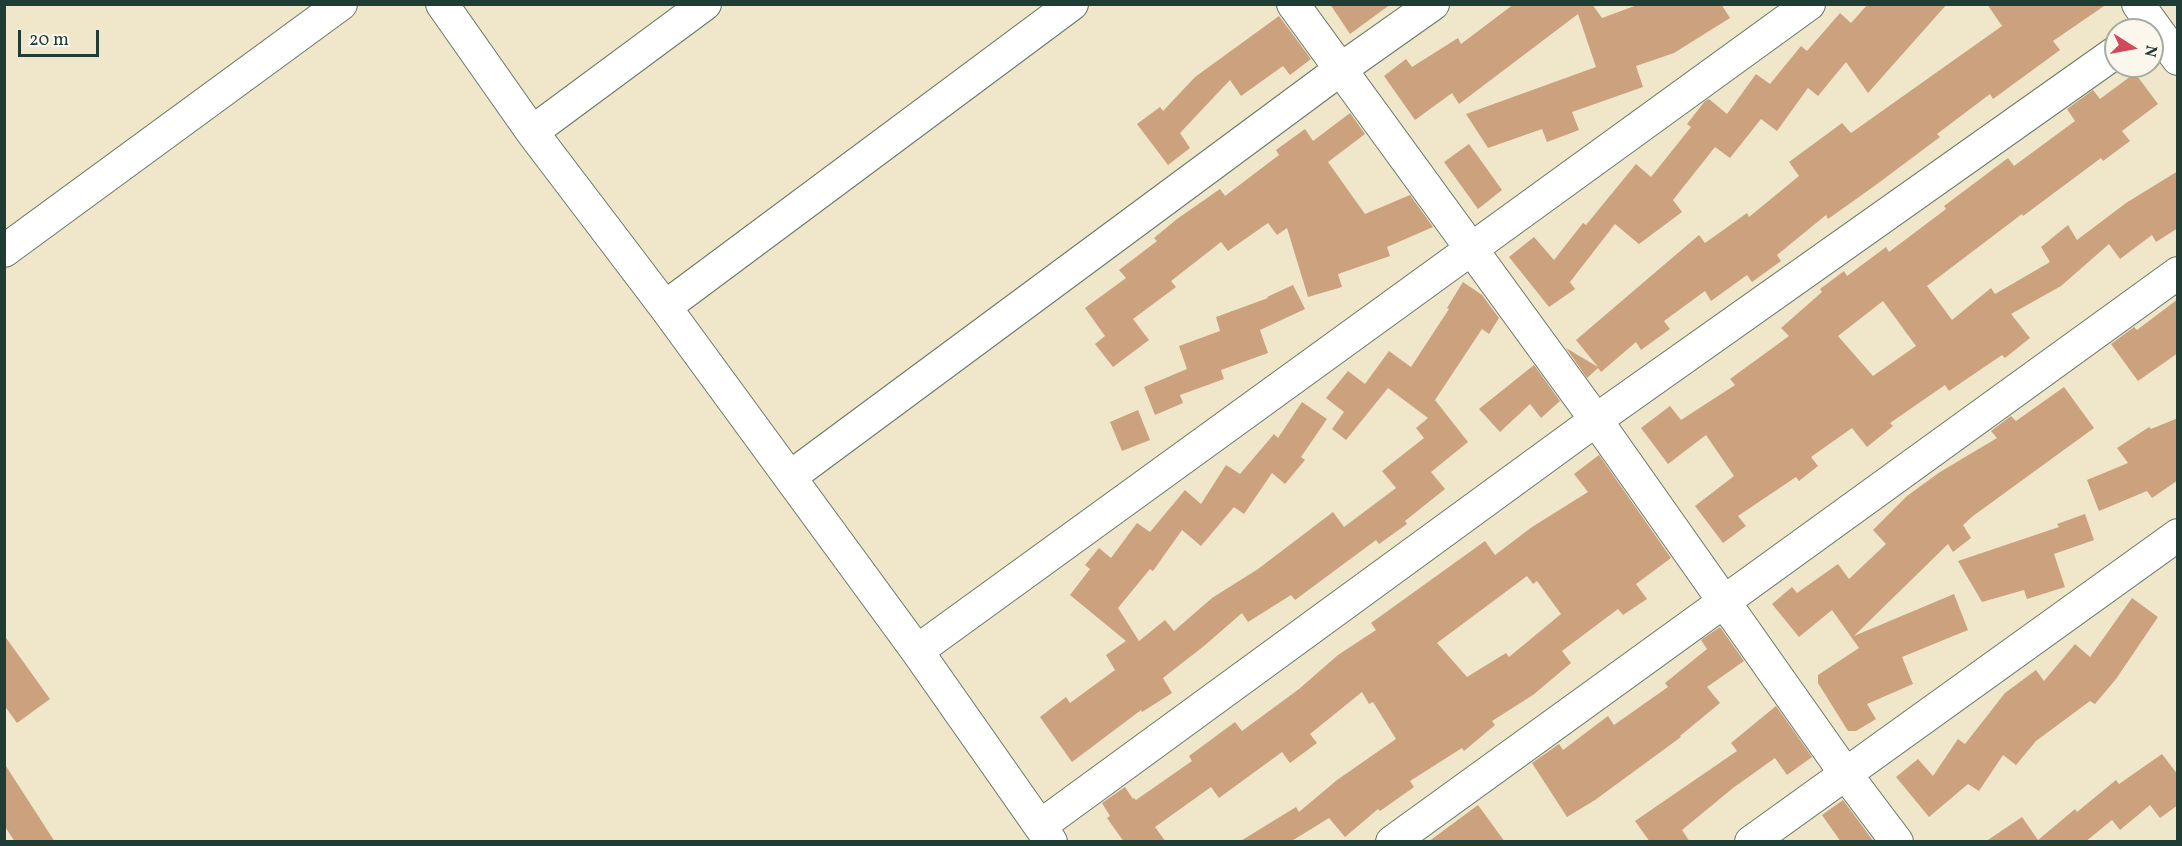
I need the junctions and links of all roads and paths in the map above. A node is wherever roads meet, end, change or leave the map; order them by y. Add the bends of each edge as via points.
1 (341, 4) edge
2 (441, 4) edge
3 (705, 4) edge
4 (1072, 4) edge
5 (1293, 4) edge
6 (1433, 4) edge
7 (1809, 4) edge
8 (2164, 42) edge
9 (2178, 59) edge
10 (2104, 60) edge
11 (1341, 69) junction
12 (532, 132) junction
13 (1470, 249) junction
14 (4, 251) edge
15 (2178, 273) edge
16 (665, 308) junction
17 (1596, 420) junction
18 (790, 477) junction
19 (2178, 536) edge
20 (1725, 601) junction
21 (917, 651) junction
22 (1845, 772) junction
23 (1046, 834) edge
24 (1392, 842) edge
25 (1751, 842) edge
26 (1897, 842) edge

1 - 14 street
2 - 12 street
3 - 12 street
4 - 16 street
5 - 11 street
6 - 11 street
7 - 13 street
8 - 9 street
10 - 17 street
11 - 13 street
11 - 18 street
12 - 16 street
13 - 17 street
13 - 21 street
15 - 20 street
16 - 18 street
17 - 20 street
17 - 23 street
18 - 21 street
19 - 22 street
20 - 22 street
20 - 24 street
21 - 23 street
22 - 25 street
22 - 26 street

